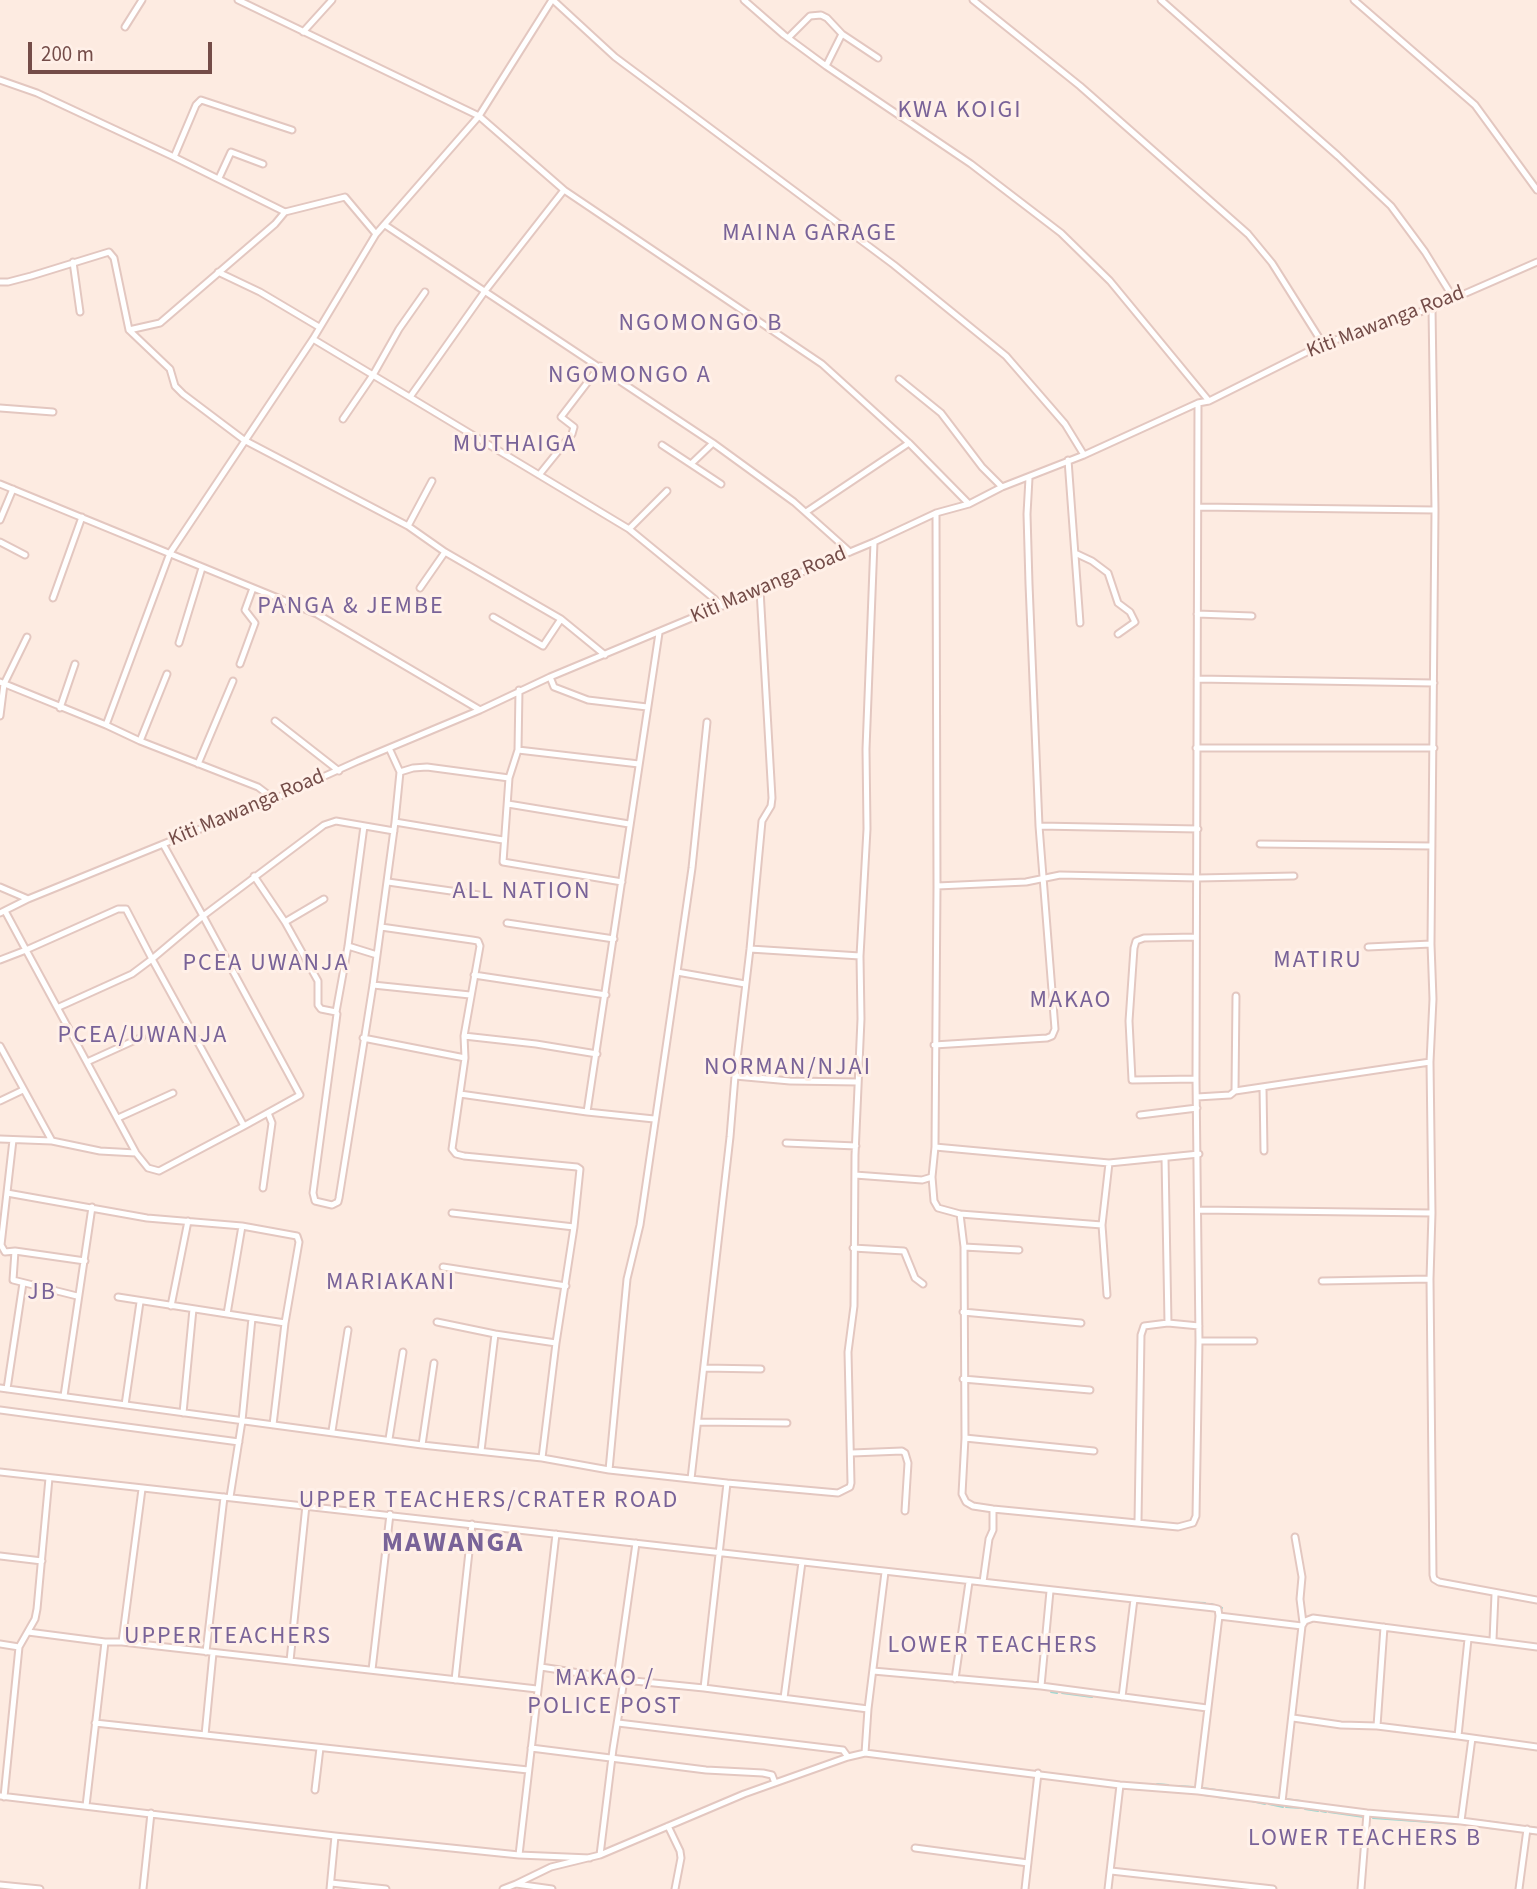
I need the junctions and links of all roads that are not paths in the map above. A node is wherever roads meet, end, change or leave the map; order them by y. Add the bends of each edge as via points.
1 (142, 0) edge
2 (239, 0) edge
3 (332, 0) edge
4 (553, 0) edge
5 (744, 0) edge
6 (973, 0) edge
7 (1161, 0) edge
8 (1356, 1) edge
9 (125, 27) dead end
10 (303, 32) junction
11 (842, 34) junction
12 (788, 38) junction
13 (878, 58) dead end
14 (825, 66) junction
15 (0, 80) edge
16 (479, 116) junction
17 (292, 130) dead end
18 (174, 157) junction
19 (263, 164) dead end
20 (219, 178) junction
21 (564, 190) junction
22 (1537, 190) edge
23 (285, 212) junction
24 (385, 225) junction
25 (376, 234) junction
26 (73, 262) junction
27 (1537, 262) edge
28 (218, 272) junction
29 (0, 282) edge
30 (485, 291) junction
31 (425, 292) dead end
32 (1454, 299) junction
33 (1432, 308) junction
34 (80, 312) dead end
35 (319, 327) junction
36 (129, 330) junction
37 (313, 339) junction
38 (1323, 344) junction
39 (600, 366) junction
40 (373, 374) junction
41 (899, 379) dead end
42 (410, 397) junction
43 (1209, 401) junction
44 (1198, 403) junction
45 (0, 408) edge
46 (53, 412) dead end
47 (342, 419) dead end
48 (244, 440) junction
49 (713, 443) junction
50 (909, 443) junction
51 (662, 445) dead end
52 (1084, 455) junction
53 (1068, 460) junction
54 (691, 464) junction
55 (538, 475) junction
56 (1029, 478) junction
57 (432, 481) dead end
58 (0, 484) edge
59 (721, 484) dead end
60 (1002, 487) junction
61 (13, 489) junction
62 (667, 491) dead end
63 (969, 503) junction
64 (1198, 507) junction
65 (1435, 510) junction
66 (806, 512) junction
67 (936, 513) junction
68 (82, 517) junction
69 (0, 520) edge
70 (408, 526) junction
71 (629, 529) junction
72 (0, 542) edge
73 (874, 542) junction
74 (445, 552) junction
75 (850, 552) junction
76 (170, 553) junction
77 (1075, 553) junction
78 (25, 555) dead end
79 (202, 568) junction
80 (253, 588) junction
81 (419, 588) dead end
82 (760, 590) junction
83 (53, 598) dead end
84 (723, 606) junction
85 (1197, 614) junction
86 (1252, 616) dead end
87 (493, 617) dead end
88 (561, 619) junction
89 (1080, 622) dead end
90 (659, 632) junction
91 (1118, 634) dead end
92 (27, 637) dead end
93 (179, 643) dead end
94 (605, 655) junction
95 (75, 664) dead end
96 (240, 664) dead end
97 (167, 674) dead end
98 (550, 677) junction
99 (1197, 679) junction
100 (233, 681) dead end
101 (2, 683) edge
102 (1434, 683) junction
103 (519, 690) junction
104 (647, 707) junction
105 (60, 708) junction
106 (480, 710) junction
107 (0, 716) edge
108 (275, 721) dead end
109 (707, 722) dead end
110 (106, 725) junction
111 (140, 741) junction
112 (389, 748) junction
113 (1196, 748) junction
114 (1434, 748) junction
115 (518, 750) junction
116 (198, 764) junction
117 (639, 764) junction
118 (339, 771) junction
119 (400, 772) junction
120 (509, 778) junction
121 (274, 799) junction
122 (508, 804) junction
123 (395, 822) junction
124 (629, 824) junction
125 (364, 826) junction
126 (1039, 826) junction
127 (1198, 829) junction
128 (394, 831) junction
129 (503, 840) junction
130 (1260, 844) dead end
131 (163, 845) junction
132 (1432, 846) junction
133 (254, 876) junction
134 (1294, 876) dead end
135 (1198, 878) junction
136 (1043, 879) junction
137 (388, 882) junction
138 (622, 882) junction
139 (937, 886) junction
140 (0, 887) edge
141 (486, 896) dead end
142 (28, 899) junction
143 (324, 899) dead end
144 (3, 912) edge
145 (203, 916) junction
146 (285, 922) junction
147 (507, 923) dead end
148 (381, 928) junction
149 (1196, 937) junction
150 (614, 939) junction
151 (1431, 944) junction
152 (348, 946) junction
153 (1368, 947) dead end
154 (751, 949) junction
155 (26, 950) junction
156 (377, 955) junction
157 (860, 956) junction
158 (152, 959) junction
159 (0, 960) edge
160 (677, 972) junction
161 (474, 975) junction
162 (745, 984) junction
163 (373, 985) junction
164 (470, 995) junction
165 (606, 995) junction
166 (1236, 996) dead end
167 (59, 1007) junction
168 (336, 1012) junction
169 (142, 1037) dead end
170 (464, 1037) junction
171 (363, 1038) junction
172 (934, 1045) junction
173 (0, 1046) edge
174 (597, 1054) junction
175 (465, 1058) junction
176 (87, 1062) junction
177 (1430, 1062) junction
178 (734, 1076) junction
179 (1196, 1079) junction
180 (858, 1082) junction
181 (1263, 1087) junction
182 (23, 1090) junction
183 (1235, 1091) junction
184 (173, 1093) dead end
185 (460, 1094) junction
186 (1197, 1097) junction
187 (0, 1101) edge
188 (1197, 1108) junction
189 (587, 1112) junction
190 (268, 1113) junction
191 (1140, 1115) dead end
192 (118, 1118) junction
193 (654, 1119) junction
194 (244, 1126) junction
195 (0, 1139) edge
196 (13, 1140) junction
197 (52, 1141) junction
198 (786, 1143) dead end
199 (856, 1146) junction
200 (934, 1147) junction
201 (1264, 1151) dead end
202 (136, 1153) junction
203 (1199, 1154) junction
204 (1165, 1158) junction
205 (1109, 1163) junction
206 (855, 1175) junction
207 (932, 1177) junction
208 (263, 1188) dead end
209 (7, 1194) junction
210 (92, 1207) junction
211 (1199, 1210) junction
212 (452, 1213) dead end
213 (1432, 1213) junction
214 (960, 1214) junction
215 (188, 1221) junction
216 (1102, 1225) junction
217 (242, 1226) junction
218 (574, 1227) junction
219 (964, 1247) junction
220 (853, 1248) junction
221 (1019, 1250) dead end
222 (15, 1251) junction
223 (85, 1261) junction
224 (443, 1267) dead end
225 (1430, 1279) junction
226 (1322, 1281) dead end
227 (23, 1283) junction
228 (923, 1284) dead end
229 (565, 1286) junction
230 (1107, 1295) dead end
231 (77, 1296) junction
232 (118, 1297) dead end
233 (140, 1301) junction
234 (170, 1306) junction
235 (193, 1309) junction
236 (963, 1312) junction
237 (227, 1314) junction
238 (252, 1318) junction
239 (437, 1322) dead end
240 (285, 1323) junction
241 (1168, 1323) junction
242 (1082, 1324) dead end
243 (1199, 1326) junction
244 (348, 1331) dead end
245 (495, 1334) junction
246 (1199, 1341) junction
247 (1254, 1341) dead end
248 (556, 1343) junction
249 (403, 1352) dead end
250 (434, 1363) dead end
251 (705, 1368) junction
252 (761, 1368) dead end
253 (963, 1379) junction
254 (3, 1388) edge
255 (1090, 1390) dead end
256 (64, 1396) junction
257 (125, 1405) junction
258 (0, 1410) edge
259 (183, 1413) junction
260 (242, 1421) junction
261 (699, 1422) junction
262 (787, 1423) dead end
263 (273, 1425) junction
264 (332, 1432) junction
265 (965, 1438) junction
266 (389, 1439) junction
267 (239, 1442) junction
268 (422, 1445) junction
269 (481, 1451) junction
270 (1094, 1451) dead end
271 (852, 1453) junction
272 (542, 1458) junction
273 (609, 1470) junction
274 (0, 1472) edge
275 (49, 1478) junction
276 (691, 1479) junction
277 (727, 1483) junction
278 (142, 1489) junction
279 (227, 1497) junction
280 (306, 1505) junction
281 (993, 1509) junction
282 (905, 1511) dead end
283 (390, 1514) junction
284 (1138, 1522) junction
285 (471, 1524) junction
286 (556, 1534) junction
287 (1295, 1537) dead end
288 (636, 1543) junction
289 (719, 1551) junction
290 (0, 1556) edge
291 (42, 1560) junction
292 (802, 1562) junction
293 (885, 1572) junction
294 (969, 1582) junction
295 (983, 1582) junction
296 (1049, 1591) junction
297 (1496, 1594) junction
298 (1134, 1599) junction
299 (1537, 1600) edge
300 (1219, 1616) junction
301 (1303, 1624) junction
302 (1384, 1627) junction
303 (28, 1632) junction
304 (1468, 1639) junction
305 (1493, 1640) junction
306 (104, 1642) junction
307 (122, 1642) junction
308 (0, 1644) edge
309 (19, 1647) junction
310 (1537, 1647) edge
311 (206, 1652) junction
312 (214, 1653) junction
313 (290, 1661) junction
314 (541, 1667) junction
315 (372, 1670) junction
316 (873, 1671) junction
317 (617, 1678) junction
318 (955, 1679) junction
319 (455, 1680) junction
320 (624, 1681) junction
321 (1041, 1686) junction
322 (704, 1688) junction
323 (537, 1689) junction
324 (784, 1698) junction
325 (1122, 1698) junction
326 (1207, 1708) junction
327 (868, 1709) junction
328 (1293, 1718) junction
329 (94, 1723) junction
330 (618, 1723) junction
331 (1377, 1726) junction
332 (205, 1735) junction
333 (1458, 1736) junction
334 (1472, 1738) junction
335 (1537, 1747) edge
336 (320, 1748) junction
337 (531, 1748) junction
338 (865, 1753) junction
339 (848, 1757) junction
340 (612, 1759) junction
341 (528, 1770) junction
342 (1038, 1773) junction
343 (775, 1783) junction
344 (1120, 1784) junction
345 (315, 1790) dead end
346 (1198, 1791) junction
347 (2, 1797) edge
348 (1282, 1802) junction
349 (86, 1806) junction
350 (151, 1813) junction
351 (1367, 1813) junction
352 (1461, 1821) junction
353 (668, 1826) junction
354 (1527, 1829) junction
355 (1537, 1830) edge
356 (335, 1836) junction
357 (915, 1848) dead end
358 (519, 1855) junction
359 (600, 1855) junction
360 (590, 1858) junction
361 (1027, 1863) junction
362 (1111, 1871) junction
363 (516, 1884) junction
364 (0, 1885) edge
365 (331, 1886) edge
366 (40, 1889) edge
367 (143, 1889) edge
368 (386, 1889) edge
369 (503, 1889) edge
370 (552, 1889) edge
371 (675, 1889) edge
372 (1025, 1889) edge
373 (1108, 1889) edge
374 (1273, 1889) edge
375 (1361, 1889) edge
376 (1519, 1889) edge

1 - 9 street
2 - 10 street
3 - 10 street
4 - 16 street
4 - 52 street via 615,57 894,265 1006,356 1065,424
5 - 12 street
6 - 38 street via 1080,86 1248,234
7 - 32 street via 1391,206
8 - 22 street via 1475,106
10 - 16 street
11 - 12 street via 827,18 814,15
11 - 13 street
11 - 14 street
12 - 14 street
14 - 43 street via 971,164 1061,233 1110,281
15 - 18 street
16 - 21 street
16 - 24 street
17 - 18 street via 201,100
18 - 20 street
19 - 20 street via 231,152
20 - 23 street
21 - 30 street
21 - 50 street via 822,364
23 - 25 street via 345,197
23 - 28 street
24 - 25 street
24 - 30 street
25 - 35 street
26 - 29 street
26 - 34 street
26 - 36 street via 104,252 113,255
27 - 32 street, Kiti Mawanga Road
28 - 35 street
28 - 36 street via 160,323
30 - 39 street
30 - 42 street
31 - 40 street
32 - 33 street, Kiti Mawanga Road
33 - 38 street, Kiti Mawanga Road
33 - 65 street
35 - 37 street
36 - 48 street via 170,369 178,391
37 - 40 street
37 - 48 street
38 - 43 street, Kiti Mawanga Road
39 - 49 street
39 - 55 street via 561,417 574,427 572,435
40 - 42 street
40 - 47 street
41 - 60 street via 942,413
42 - 55 street
43 - 44 street, Kiti Mawanga Road
44 - 52 street, Kiti Mawanga Road
44 - 64 street
45 - 46 street
48 - 70 street
48 - 76 street
49 - 54 street
49 - 66 street
50 - 63 street
50 - 66 street
51 - 54 street
52 - 53 street, Kiti Mawanga Road
53 - 56 street, Kiti Mawanga Road
53 - 77 street
54 - 59 street
55 - 71 street
56 - 60 street, Kiti Mawanga Road
56 - 126 street
57 - 70 street
58 - 61 street
60 - 63 street, Kiti Mawanga Road
61 - 68 street
61 - 69 street
62 - 71 street
63 - 67 street, Kiti Mawanga Road
64 - 65 street
64 - 85 street
65 - 102 street
66 - 75 street
67 - 73 street, Kiti Mawanga Road
67 - 139 street
68 - 76 street
68 - 83 street
70 - 74 street
71 - 84 street
72 - 78 street
73 - 75 street, Kiti Mawanga Road
73 - 157 street
74 - 81 street
74 - 88 street
75 - 82 street, Kiti Mawanga Road
76 - 79 street
76 - 110 street
77 - 89 street
77 - 91 street via 1108,573 1118,603 1130,611 1135,622
79 - 80 street
79 - 93 street
80 - 96 street via 245,610 255,623
80 - 106 street via 317,614
82 - 84 street, Kiti Mawanga Road
82 - 154 street via 772,798 762,821
84 - 90 street, Kiti Mawanga Road
85 - 86 street
85 - 99 street
87 - 88 street via 543,646
88 - 94 street
90 - 94 street, Kiti Mawanga Road
90 - 104 street
92 - 101 street
94 - 98 street, Kiti Mawanga Road
95 - 105 street
97 - 111 street
98 - 103 street, Kiti Mawanga Road
98 - 104 street via 554,687 588,700
99 - 102 street
99 - 113 street
100 - 116 street
101 - 105 street
101 - 107 street
102 - 114 street
103 - 106 street, Kiti Mawanga Road
103 - 115 street
104 - 117 street
105 - 110 street
106 - 112 street, Kiti Mawanga Road
108 - 118 street
109 - 160 street
110 - 111 street
111 - 116 street
112 - 118 street, Kiti Mawanga Road
112 - 119 street
113 - 114 street
113 - 127 street
114 - 132 street
115 - 117 street
115 - 120 street
116 - 121 street via 258,787
117 - 124 street
118 - 121 street, Kiti Mawanga Road
119 - 120 street via 427,767
119 - 123 street
120 - 122 street
121 - 131 street, Kiti Mawanga Road
122 - 124 street
122 - 129 street
123 - 128 street
123 - 129 street
124 - 138 street
125 - 128 street
125 - 133 street via 336,821 324,825
125 - 152 street
126 - 127 street
126 - 136 street
127 - 135 street
128 - 137 street
129 - 138 street via 505,864
130 - 132 street
131 - 142 street, Kiti Mawanga Road
131 - 145 street
132 - 151 street
133 - 145 street
133 - 146 street
134 - 135 street
135 - 136 street via 1060,875
135 - 149 street
136 - 139 street
136 - 172 street via 1054,1033 1046,1038
137 - 141 street
137 - 148 street
138 - 150 street
139 - 172 street
140 - 142 street
142 - 144 street, Kiti Mawanga Road
143 - 146 street
144 - 155 street
145 - 158 street
145 - 190 street via 300,1096
146 - 168 street via 318,981 318,1004
147 - 150 street
148 - 156 street
148 - 161 street via 478,941
149 - 179 street
149 - 179 street via 1136,941 1129,1021 1132,1080
150 - 165 street
151 - 153 street
151 - 177 street
152 - 156 street
152 - 168 street
154 - 157 street
154 - 162 street
155 - 158 street via 122,908
155 - 159 street
155 - 167 street
156 - 163 street
157 - 180 street
158 - 167 street via 132,974
158 - 194 street
160 - 162 street
160 - 193 street
161 - 164 street
161 - 165 street
162 - 178 street
163 - 164 street
163 - 171 street
164 - 170 street
165 - 174 street
166 - 183 street
167 - 176 street
168 - 171 street via 313,1193 318,1203 338,1202
169 - 176 street
170 - 174 street
170 - 175 street
171 - 175 street
172 - 200 street
173 - 182 street
174 - 189 street
175 - 185 street
176 - 192 street
177 - 181 street
177 - 213 street
178 - 180 street
178 - 251 street
179 - 186 street
180 - 199 street
181 - 183 street
181 - 201 street
182 - 187 street
182 - 197 street
183 - 186 street via 1230,1096
184 - 192 street
185 - 189 street
185 - 218 street via 452,1149 456,1154 577,1167
186 - 188 street
188 - 191 street
188 - 203 street
189 - 193 street
190 - 194 street
190 - 208 street via 272,1123
192 - 202 street
193 - 273 street via 640,1225 627,1279
194 - 202 street via 159,1171 148,1168
195 - 196 street
196 - 197 street
196 - 209 street
197 - 202 street
198 - 199 street
199 - 206 street
200 - 205 street
200 - 207 street
203 - 204 street
203 - 211 street
204 - 205 street
204 - 241 street
205 - 216 street
206 - 207 street
206 - 220 street
207 - 214 street via 938,1208
209 - 210 street
209 - 222 street via 1,1245 5,1252
210 - 215 street
210 - 223 street
211 - 213 street
211 - 243 street
212 - 218 street
213 - 225 street
214 - 216 street
214 - 219 street
215 - 217 street
215 - 234 street
216 - 230 street
217 - 237 street
217 - 240 street via 299,1238
218 - 229 street
219 - 221 street
219 - 236 street
220 - 228 street via 904,1251 915,1278
220 - 271 street via 854,1306 848,1352
222 - 223 street
222 - 227 street via 13,1280
223 - 231 street
224 - 229 street
225 - 226 street
225 - 297 street via 1433,1575 1439,1582
227 - 231 street
227 - 254 street
229 - 248 street
231 - 256 street
232 - 233 street
233 - 234 street
233 - 257 street
234 - 235 street
235 - 237 street
235 - 259 street
236 - 242 street
236 - 253 street
237 - 238 street
238 - 240 street
238 - 260 street
239 - 245 street
240 - 263 street
241 - 243 street
241 - 284 street via 1144,1326 1141,1335
243 - 246 street
244 - 264 street
245 - 248 street
245 - 269 street
246 - 247 street
246 - 284 street via 1196,1516 1193,1523 1178,1527
248 - 272 street
249 - 266 street
250 - 268 street
251 - 252 street
251 - 261 street
253 - 255 street
253 - 265 street
254 - 256 street
256 - 257 street
257 - 259 street
258 - 267 street
259 - 260 street
260 - 263 street
260 - 267 street
261 - 262 street
261 - 276 street
263 - 264 street
264 - 266 street
265 - 270 street
265 - 281 street via 962,1494 973,1506
266 - 268 street
267 - 279 street
268 - 269 street
269 - 272 street
271 - 277 street via 850,1487 838,1493
271 - 282 street via 905,1453
272 - 273 street
273 - 276 street
274 - 275 street
275 - 278 street
275 - 291 street
276 - 277 street
277 - 289 street
278 - 279 street
278 - 307 street
279 - 280 street
279 - 311 street
280 - 283 street
280 - 313 street
281 - 284 street
281 - 295 street
283 - 285 street
283 - 315 street
285 - 286 street
285 - 319 street
286 - 288 street
286 - 314 street
287 - 301 street
288 - 289 street
288 - 317 street
289 - 292 street
289 - 322 street
290 - 291 street
291 - 303 street via 37,1609
292 - 293 street
292 - 324 street
293 - 294 street
293 - 316 street
294 - 295 street
294 - 318 street
295 - 296 street
296 - 298 street
296 - 321 street
297 - 299 street
297 - 305 street
298 - 300 street via 1214,1608
298 - 325 street
300 - 301 street
300 - 326 street
301 - 302 street via 1313,1618
301 - 328 street
302 - 304 street
302 - 331 street
303 - 306 street
303 - 309 street
304 - 305 street
304 - 333 street
305 - 310 street
306 - 307 street
306 - 329 street
307 - 311 street
308 - 309 street
309 - 347 street
311 - 312 street
312 - 313 street
312 - 332 street
313 - 315 street
314 - 317 street
314 - 323 street
315 - 319 street
316 - 318 street
316 - 327 street
317 - 320 street
318 - 321 street
319 - 323 street
320 - 322 street
320 - 330 street
321 - 325 street
322 - 324 street
323 - 337 street
324 - 327 street
325 - 326 street
326 - 346 street
327 - 338 street
328 - 331 street
328 - 348 street
329 - 332 street
329 - 349 street
330 - 339 street via 843,1750
330 - 340 street
331 - 333 street
332 - 336 street
333 - 334 street
334 - 335 street
334 - 352 street
336 - 341 street
336 - 345 street
337 - 340 street
337 - 341 street
338 - 339 street
338 - 342 street
339 - 343 street
340 - 343 street via 763,1773 772,1775
340 - 359 street
341 - 358 street
342 - 344 street
342 - 361 street
343 - 353 street
344 - 346 street
344 - 362 street
346 - 348 street
347 - 349 street
348 - 351 street
349 - 350 street
350 - 356 street
350 - 367 street
351 - 352 street
351 - 375 street
352 - 354 street
353 - 359 street
353 - 371 street via 681,1858
354 - 355 street
354 - 376 street
356 - 358 street
356 - 365 street
357 - 361 street
358 - 360 street
359 - 360 street
360 - 363 street via 551,1867
361 - 372 street
362 - 373 street
362 - 374 street
363 - 369 street
363 - 370 street
364 - 366 street
365 - 368 street

